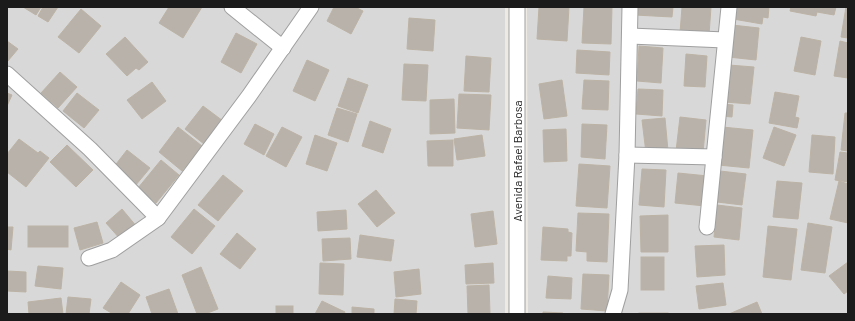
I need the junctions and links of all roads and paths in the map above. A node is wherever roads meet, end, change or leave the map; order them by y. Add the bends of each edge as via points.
1 (232, 7) edge
2 (311, 7) edge
3 (517, 7) edge
4 (630, 7) edge
5 (729, 7) edge
6 (630, 36) junction
7 (725, 40) junction
8 (283, 48) junction
9 (7, 74) edge
10 (627, 155) junction
11 (714, 157) junction
12 (158, 218) junction
13 (707, 227) dead end
14 (89, 258) dead end
15 (517, 314) edge
16 (613, 314) edge

1 - 8 street
2 - 8 street
3 - 15 street, Avenida Rafael Barbosa
4 - 6 street
5 - 7 street
6 - 7 street
6 - 10 street
7 - 11 street
8 - 12 street
9 - 12 street via 90,149
10 - 11 street
10 - 16 street via 620,290
11 - 13 street
12 - 14 street via 112,250

